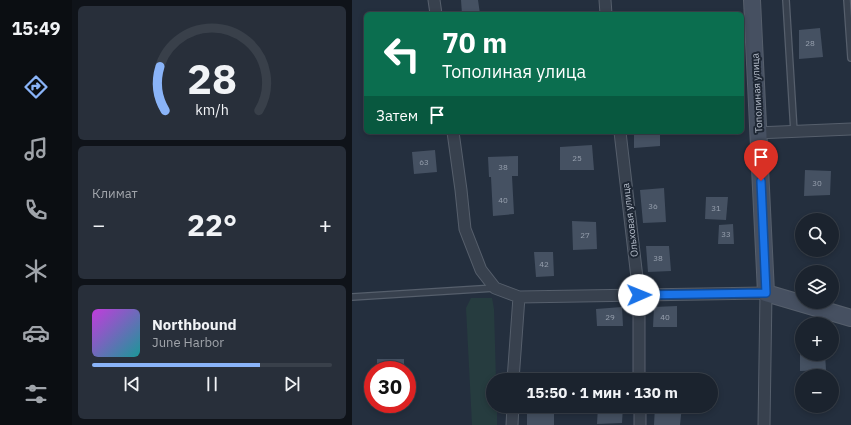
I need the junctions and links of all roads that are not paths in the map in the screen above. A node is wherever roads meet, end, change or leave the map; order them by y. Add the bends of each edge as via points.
1 (434, 0) edge
2 (605, 0) edge
3 (752, 0) edge
4 (786, 0) edge
5 (847, 0) edge
6 (436, 12) edge
7 (606, 12) edge
8 (851, 58) edge
9 (851, 129) edge
10 (794, 132) junction
11 (758, 133) junction
12 (453, 134) edge
13 (620, 134) edge
14 (495, 288) junction
15 (766, 293) junction
16 (639, 295) junction
17 (519, 297) junction
18 (352, 298) edge
19 (851, 318) edge
20 (514, 373) edge
21 (639, 373) edge
22 (513, 413) edge
23 (640, 413) edge
24 (512, 425) edge
25 (640, 425) edge
26 (764, 425) edge

1 - 6 street
2 - 7 street
3 - 11 street, Тополиная улица
4 - 10 lane
5 - 8 lane
9 - 10 street
10 - 11 street
11 - 15 street, Тополиная улица
12 - 14 street via 465,229 481,270
13 - 16 street, Ольховая улица
14 - 17 street
14 - 18 lane
15 - 16 street
15 - 19 street
15 - 26 street, Тополиная улица
16 - 17 street
16 - 21 street, Ольховая улица
17 - 20 street
22 - 24 street
23 - 25 street

